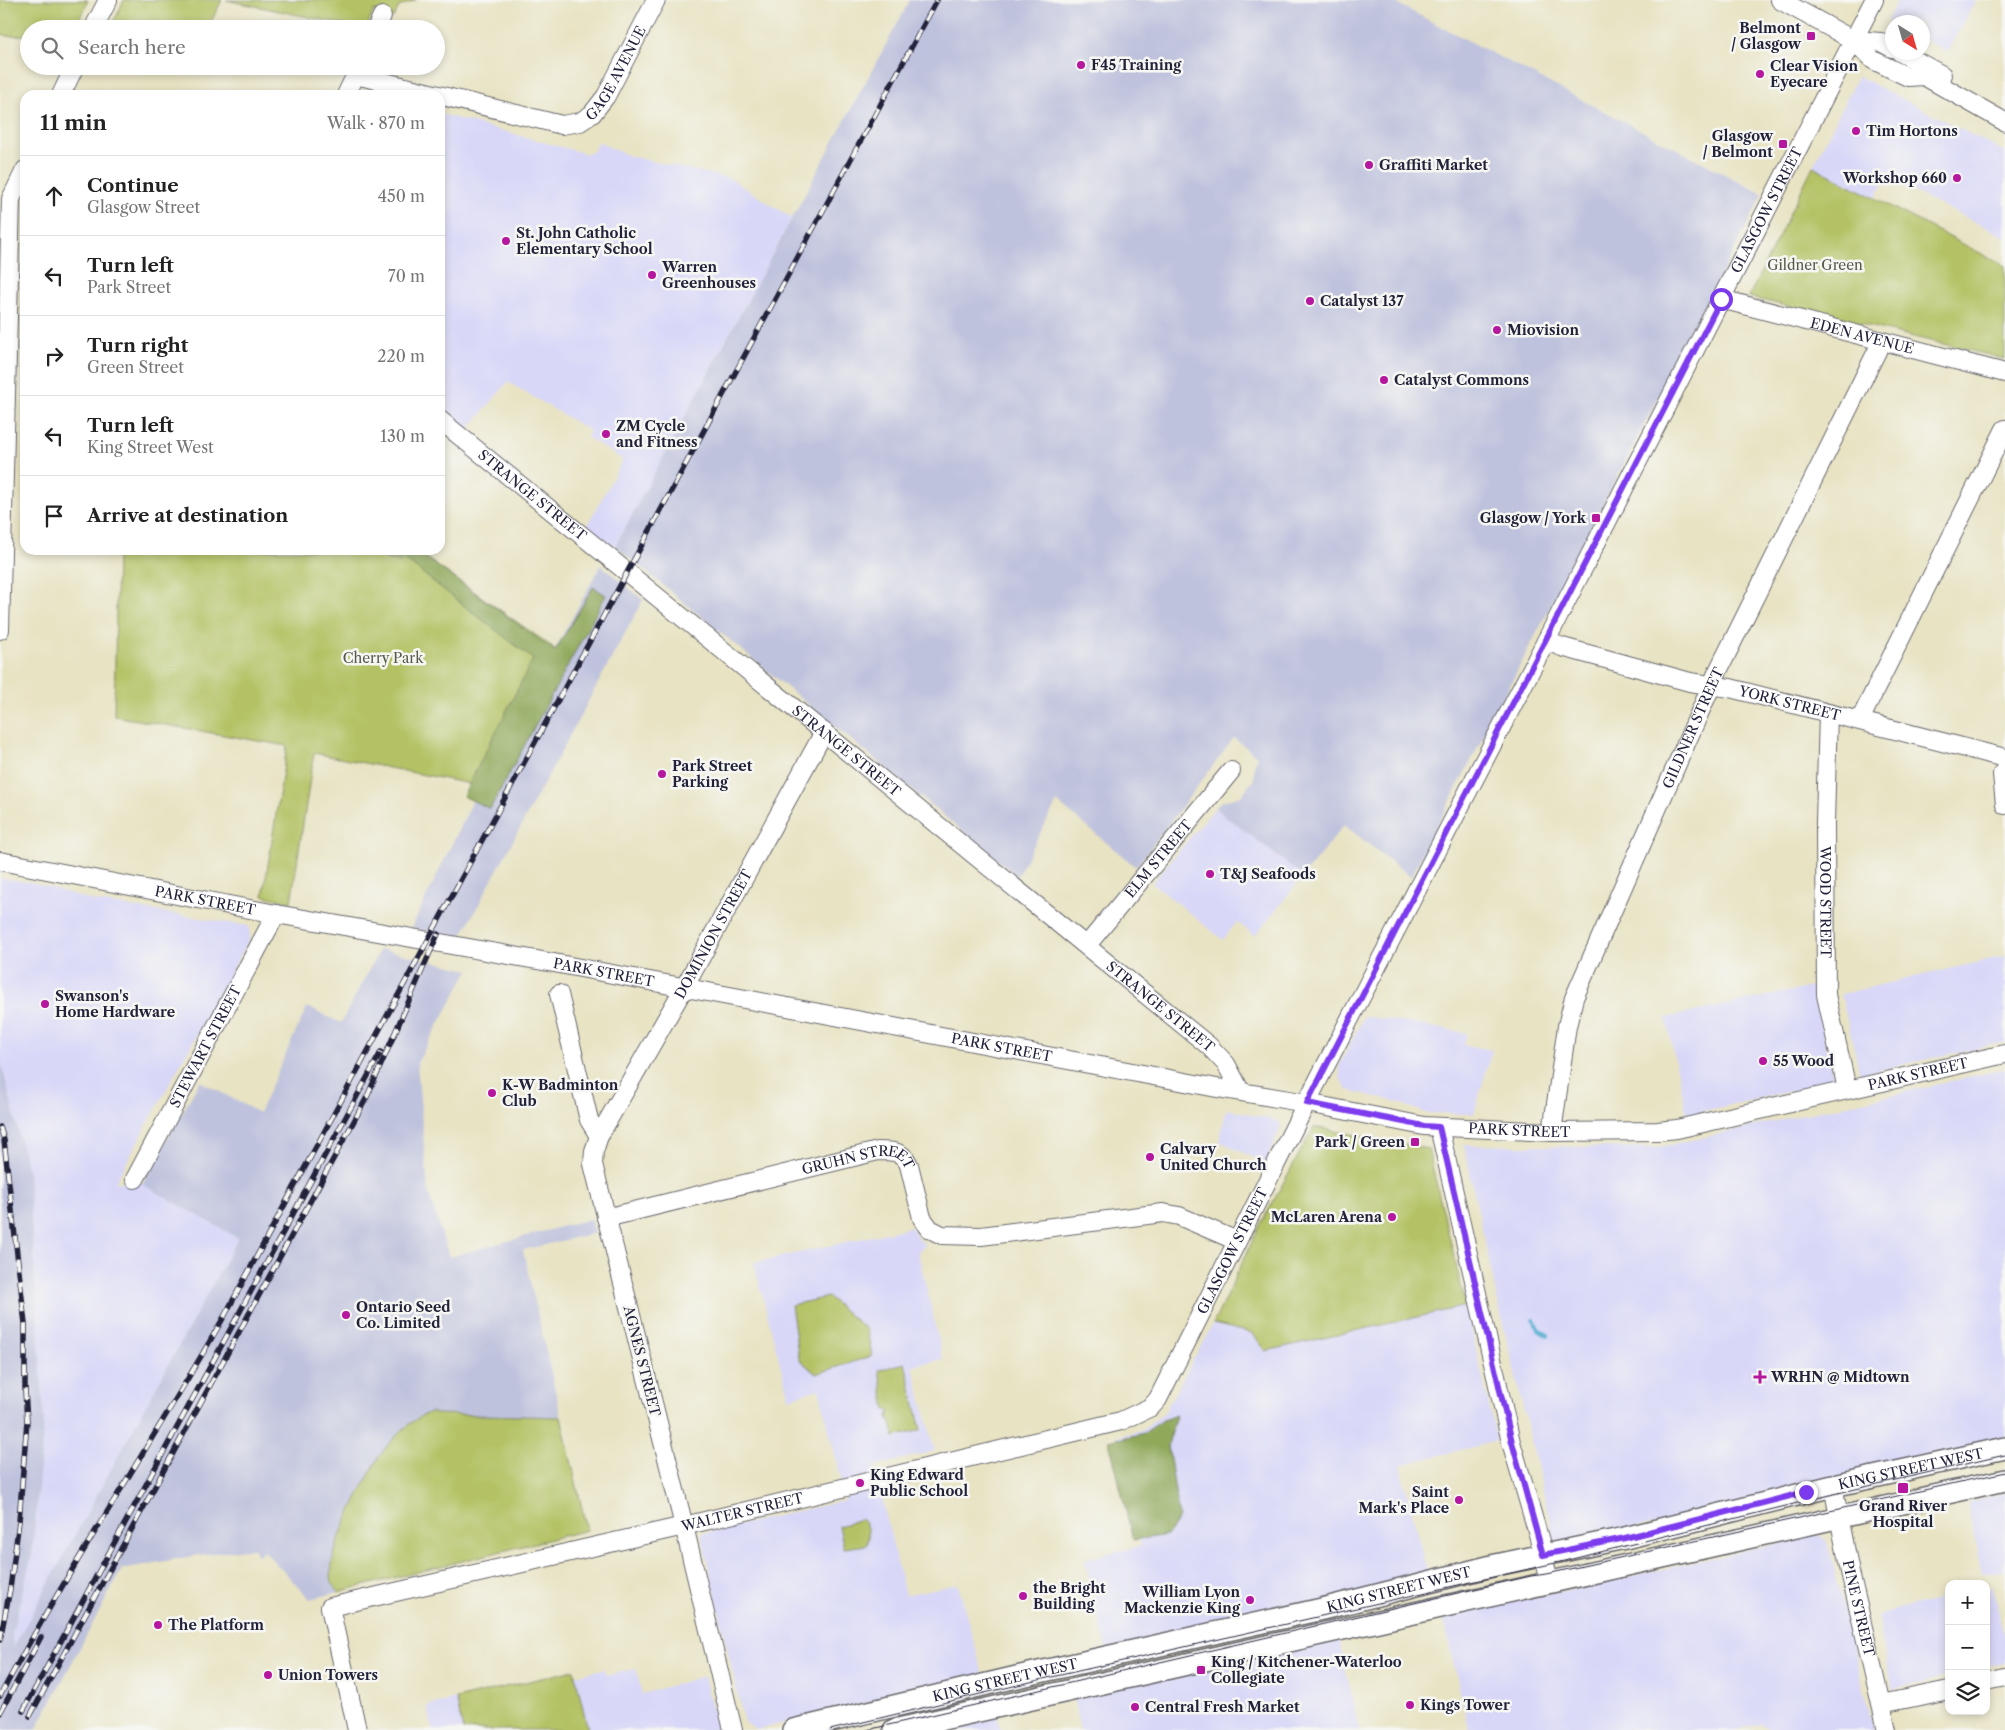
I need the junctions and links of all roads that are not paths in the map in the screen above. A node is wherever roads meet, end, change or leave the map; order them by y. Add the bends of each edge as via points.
1 (656, 0) edge
2 (1780, 0) edge
3 (1874, 0) edge
4 (107, 2) edge
5 (98, 20) edge
6 (1853, 40) junction
7 (1885, 44) edge
8 (1915, 60) edge
9 (71, 75) edge
10 (356, 75) edge
11 (377, 75) edge
12 (63, 90) edge
13 (348, 90) edge
14 (432, 90) edge
15 (445, 93) edge
16 (2005, 120) edge
17 (20, 180) edge
18 (12, 216) edge
19 (1721, 299) junction
20 (1882, 341) junction
21 (2005, 373) edge
22 (445, 424) edge
23 (2005, 429) edge
24 (2, 477) edge
25 (0, 630) edge
26 (1546, 641) junction
27 (1712, 685) junction
28 (1828, 713) junction
29 (1860, 720) junction
30 (824, 732) junction
31 (2005, 758) edge
32 (2005, 769) edge
33 (1231, 771) dead end
34 (2005, 805) edge
35 (0, 861) edge
36 (276, 914) junction
37 (1087, 945) junction
38 (684, 988) junction
39 (559, 994) dead end
40 (2005, 1054) edge
41 (1847, 1089) junction
42 (1241, 1092) junction
43 (1307, 1103) junction
44 (1439, 1127) junction
45 (1552, 1132) junction
46 (599, 1136) junction
47 (135, 1179) dead end
48 (606, 1218) junction
49 (1237, 1241) junction
50 (1151, 1407) joint
51 (2005, 1448) edge
52 (2005, 1480) edge
53 (1833, 1486) junction
54 (1839, 1519) junction
55 (684, 1526) junction
56 (1543, 1555) junction
57 (1549, 1583) junction
58 (2005, 1677) edge
59 (1990, 1680) edge
60 (1945, 1691) edge
61 (1881, 1704) junction
62 (357, 1730) edge
63 (733, 1730) edge
64 (793, 1730) edge
65 (894, 1730) edge
66 (1887, 1730) edge

1 - 15 street, GAGE AVENUE via 606,96 592,114 580,122 562,125
2 - 6 street
3 - 6 street, GLASGOW STREET
4 - 5 street
6 - 7 street
6 - 16 street via 1882,65 1908,77 1924,76
6 - 19 street, GLASGOW STREET
8 - 16 street via 1986,98
9 - 12 street
10 - 13 street
11 - 14 street, GAGE AVENUE
17 - 18 street via 10,200
18 - 24 street
19 - 20 street, EDEN AVENUE
19 - 26 street, GLASGOW STREET
20 - 21 street, EDEN AVENUE
20 - 27 street, GILDNER STREET
22 - 30 street, STRANGE STREET
23 - 29 street
24 - 25 street
26 - 27 street, YORK STREET via 1690,682
26 - 43 street, GLASGOW STREET
27 - 28 street, YORK STREET
27 - 45 street, GILDNER STREET via 1574,998
28 - 29 street, YORK STREET
28 - 41 street, WOOD STREET via 1826,995
29 - 31 street, YORK STREET
30 - 37 street, STRANGE STREET
30 - 38 street, DOMINION STREET
32 - 34 street via 2002,784
33 - 37 street, ELM STREET
35 - 36 street, PARK STREET
36 - 38 street, PARK STREET
36 - 47 street, STEWART STREET
37 - 42 street, STRANGE STREET via 1209,1046 1226,1064
38 - 42 street, PARK STREET
38 - 46 street, DOMINION STREET
39 - 46 street via 589,1120
40 - 41 street, PARK STREET
41 - 45 street, PARK STREET via 1677,1129
42 - 43 street, PARK STREET
43 - 44 street, PARK STREET
43 - 49 street, GLASGOW STREET
44 - 45 street, PARK STREET
44 - 56 street via 1512,1442
46 - 48 street, AGNES STREET via 592,1164
48 - 49 street, GRUHN STREET via 878,1151 890,1151 900,1152 906,1157 922,1218 930,1229 942,1235 981,1236 1163,1213 1179,1216
48 - 55 street, AGNES STREET
49 - 50 street, GLASGOW STREET
50 - 55 street, WALTER STREET via 1121,1421
51 - 53 main road, KING STREET WEST
52 - 54 main road, KING STREET WEST
53 - 54 street, PINE STREET
53 - 56 main road, KING STREET WEST
54 - 57 main road, KING STREET WEST
54 - 61 street, PINE STREET
55 - 62 street, WALTER STREET via 330,1607
55 - 63 street, AGNES STREET
56 - 57 street
56 - 64 main road, KING STREET WEST
57 - 65 main road, KING STREET WEST
58 - 59 street
60 - 61 street
61 - 66 street, PINE STREET

